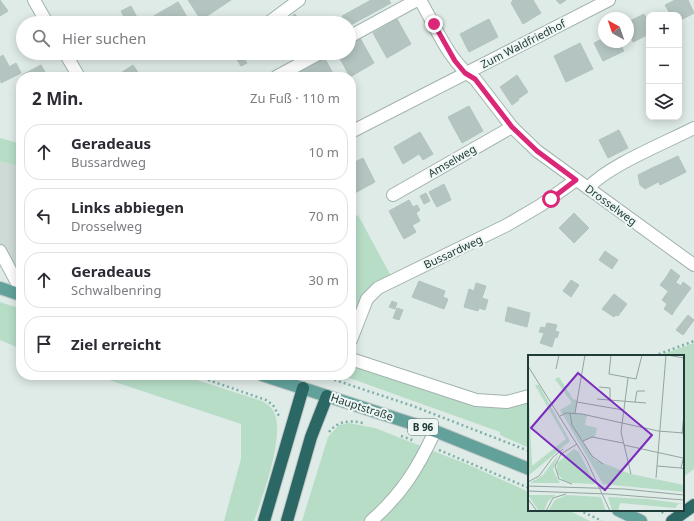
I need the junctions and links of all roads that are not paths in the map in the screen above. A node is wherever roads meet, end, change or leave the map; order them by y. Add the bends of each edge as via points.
1 (34, 0) edge
2 (299, 0) edge
3 (417, 0) edge
4 (420, 0) edge
5 (609, 0) edge
6 (43, 16) edge
7 (277, 16) edge
8 (356, 33) edge
9 (69, 60) edge
10 (307, 60) edge
11 (76, 72) edge
12 (285, 72) edge
13 (465, 73) junction
14 (512, 127) junction
15 (694, 128) edge
16 (356, 129) edge
17 (576, 180) junction
18 (588, 188) junction
19 (392, 196) dead end
20 (0, 251) edge
21 (694, 265) edge
22 (16, 281) edge
23 (0, 288) edge
24 (16, 293) edge
25 (356, 327) edge
26 (356, 361) edge
27 (278, 380) edge
28 (303, 388) junction
29 (327, 396) junction
30 (528, 396) edge
31 (435, 431) junction
32 (528, 469) edge
33 (694, 505) edge
34 (620, 511) edge
35 (264, 521) edge
36 (287, 521) edge
37 (371, 521) edge
38 (641, 521) edge
39 (672, 521) edge

1 - 6 street
2 - 7 street
3 - 8 street
4 - 13 street, Drosselweg via 455,61
5 - 13 street, Zum Waldfriedhof
9 - 11 street
10 - 12 street
13 - 14 street, Drosselweg via 475,79
13 - 16 street, Zum Waldfriedhof
14 - 17 street, Drosselweg via 537,151
14 - 19 street, Amselweg
15 - 18 street via 618,167
17 - 18 street, Drosselweg
17 - 25 street, Bussardweg via 507,225 378,288 367,299
18 - 21 street, Drosselweg
20 - 22 street
23 - 24 main road
26 - 30 street via 476,400 507,402
27 - 28 main road, Hauptstraße
28 - 29 main road, Hauptstraße
28 - 35 highway
29 - 31 main road, Hauptstraße / B 96
29 - 36 highway via 311,437
31 - 32 main road, Hauptstraße / B 96
31 - 37 street via 403,490
33 - 39 highway
34 - 38 main road

